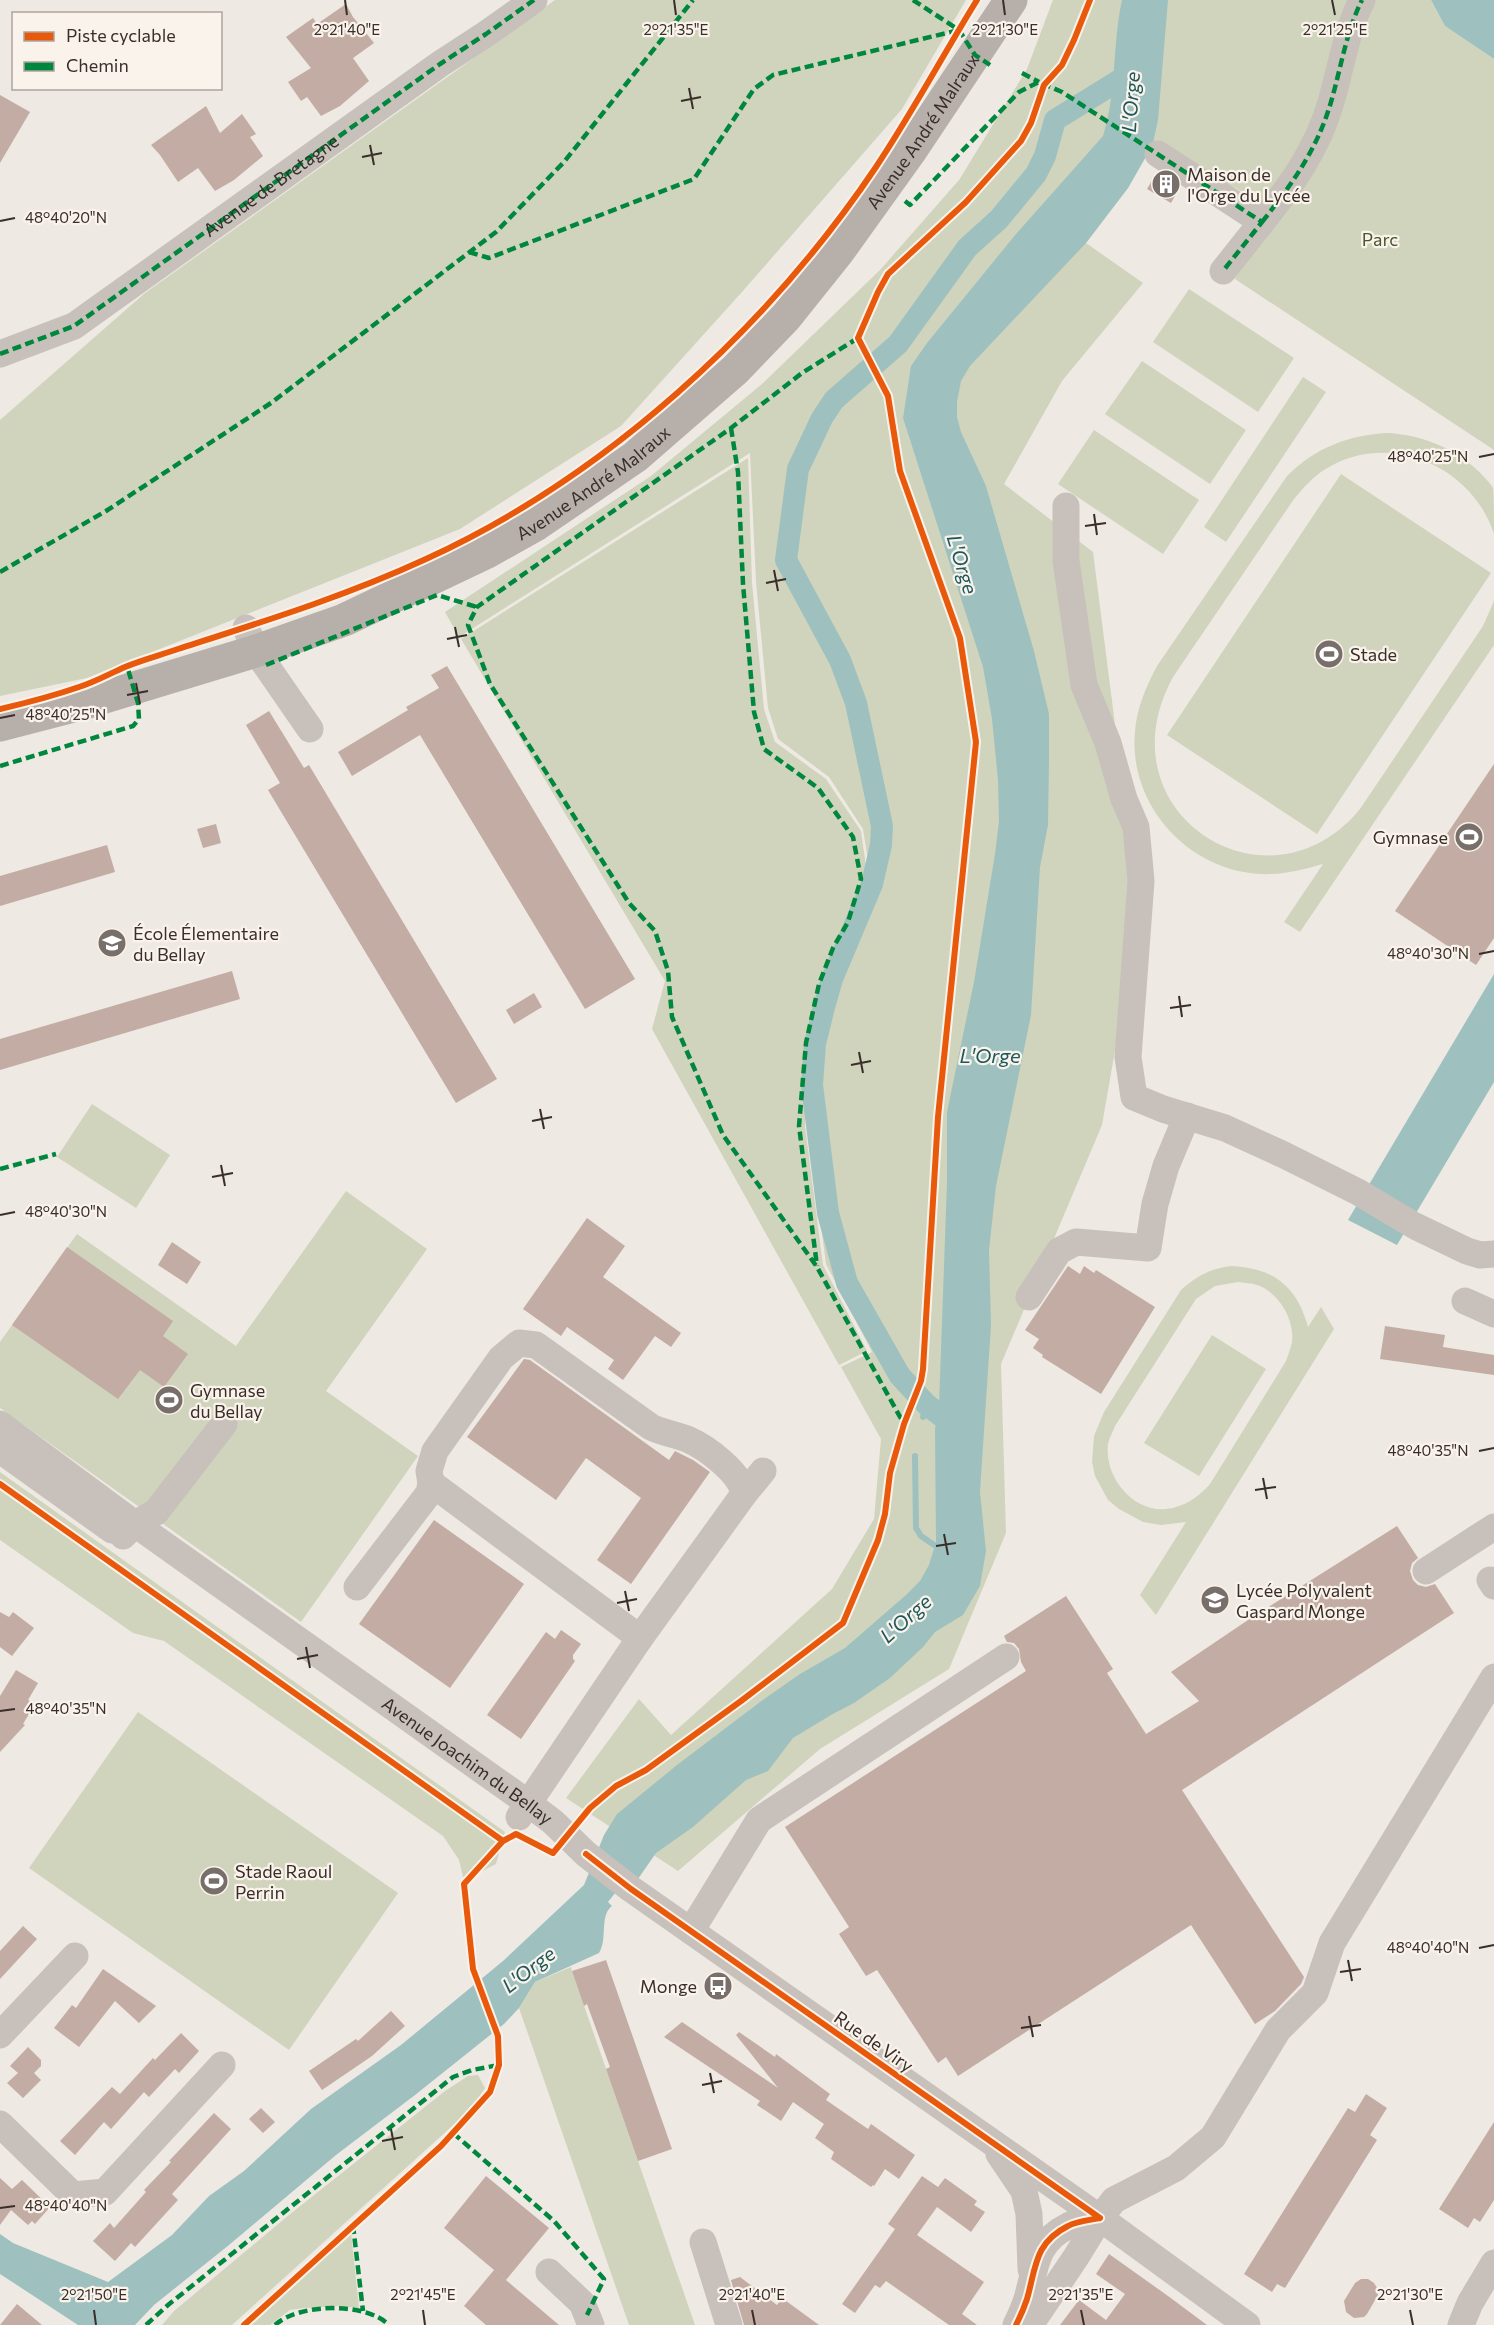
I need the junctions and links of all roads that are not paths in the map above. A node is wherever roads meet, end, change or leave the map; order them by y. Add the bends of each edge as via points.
1 (534, 0) edge
2 (1011, 0) edge
3 (1362, 0) edge
4 (1158, 154) dead end
5 (1262, 222) junction
6 (1224, 271) dead end
7 (0, 354) edge
8 (1066, 506) dead end
9 (251, 639) junction
10 (0, 726) edge
11 (310, 729) dead end
12 (1187, 1116) junction
13 (1494, 1254) edge
14 (1029, 1297) dead end
15 (1465, 1301) dead end
16 (1494, 1314) edge
17 (224, 1424) dead end
18 (0, 1425) edge
19 (0, 1450) edge
20 (763, 1471) dead end
21 (431, 1483) junction
22 (744, 1494) junction
23 (1494, 1527) edge
24 (129, 1531) junction
25 (1426, 1571) dead end
26 (357, 1587) dead end
27 (640, 1638) junction
28 (1006, 1657) dead end
29 (1494, 1677) edge
30 (523, 1810) junction
31 (610, 1873) joint
32 (692, 1931) junction
33 (75, 1956) dead end
34 (0, 2035) edge
35 (222, 2065) dead end
36 (0, 2124) edge
37 (993, 2142) junction
38 (1100, 2218) junction
39 (703, 2242) dead end
40 (1494, 2263) edge
41 (549, 2272) dead end
42 (1032, 2274) junction
43 (1465, 2314) edge
44 (591, 2325) edge
45 (729, 2325) edge
46 (1016, 2325) edge
47 (1030, 2325) edge
48 (1247, 2325) edge
49 (1450, 2325) edge

1 - 7 street, Avenue de Bretagne via 74,326
2 - 9 main road, Avenue André Malraux via 909,153 786,317 735,370 635,457 537,524 344,620
3 - 5 street via 1354,15 1331,104 1310,157
4 - 5 street
5 - 6 street
8 - 12 street via 1066,561 1084,685 1136,827 1141,881 1128,1057 1134,1097
9 - 10 main road, Avenue André Malraux
9 - 11 street
12 - 13 street via 1225,1128 1358,1192 1467,1251
12 - 14 street via 1166,1166 1148,1248 1076,1242 1059,1251
15 - 16 street
17 - 24 street via 156,1512
18 - 24 street, Avenue Joachim du Bellay
19 - 24 street, Avenue Joachim du Bellay
20 - 22 street
21 - 22 street via 429,1471 435,1451 501,1358 525,1342 543,1349 651,1427 706,1450 739,1481
21 - 26 street via 421,1505
21 - 27 street
22 - 27 street
23 - 25 street
24 - 30 street, Avenue Joachim du Bellay
27 - 30 street
28 - 32 street via 759,1820
29 - 38 street via 1332,1943 1315,1993 1278,2030 1213,2138 1176,2168 1114,2200
30 - 31 street, Avenue Joachim du Bellay via 553,1822
31 - 32 street, Rue de Viry
32 - 37 street, Rue de Viry
33 - 34 street
35 - 36 street via 105,2192 73,2195
37 - 38 street, Rue de Viry
37 - 42 street via 1024,2191
38 - 42 street via 1069,2225 1052,2237 1039,2252
38 - 47 street
38 - 48 street, Rue de Viry
39 - 45 street
40 - 43 street
41 - 44 street via 582,2303
42 - 46 street
43 - 49 street

